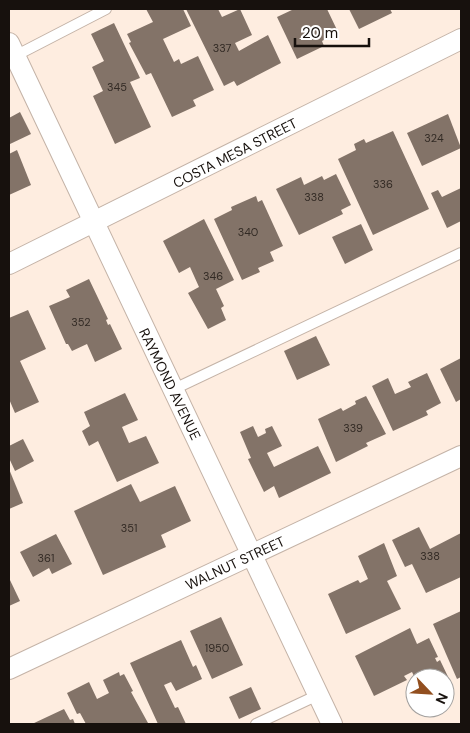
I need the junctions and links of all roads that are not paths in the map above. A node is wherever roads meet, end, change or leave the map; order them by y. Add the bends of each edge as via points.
1 (106, 9) edge
2 (461, 40) edge
3 (12, 50) edge
4 (93, 224) junction
5 (461, 253) edge
6 (9, 264) edge
7 (172, 390) junction
8 (461, 456) edge
9 (251, 555) junction
10 (9, 669) edge
11 (318, 695) junction
12 (256, 724) edge
13 (332, 724) edge

1 - 3 lane
2 - 4 street, COSTA MESA STREET
3 - 4 street, RAYMOND AVENUE
4 - 6 street, COSTA MESA STREET
4 - 7 street, RAYMOND AVENUE
5 - 7 lane
7 - 9 street, RAYMOND AVENUE
8 - 9 street, WALNUT STREET
9 - 10 street, WALNUT STREET
9 - 11 street, RAYMOND AVENUE
11 - 12 lane
11 - 13 street, RAYMOND AVENUE

